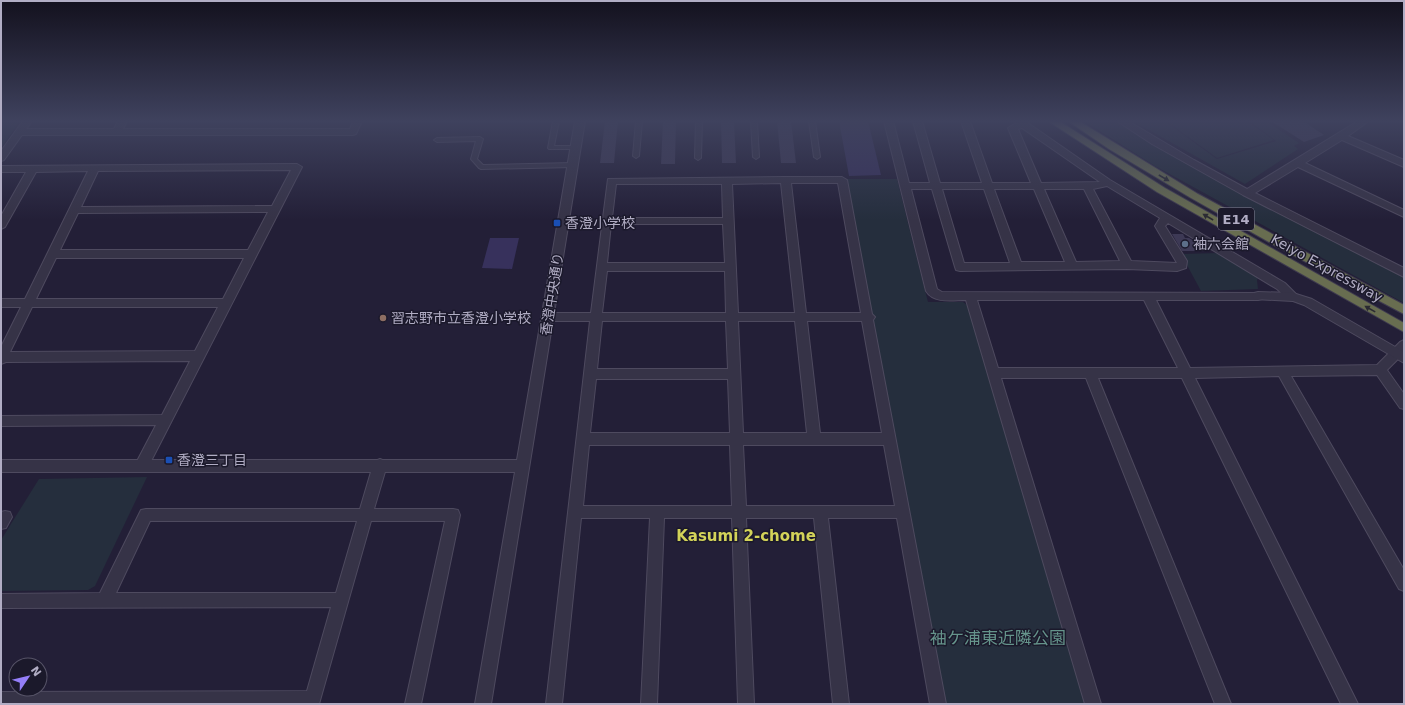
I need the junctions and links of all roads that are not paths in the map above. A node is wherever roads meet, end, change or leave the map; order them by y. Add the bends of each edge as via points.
1 (476, 154) edge
2 (574, 154) edge
3 (698, 154) edge
4 (756, 154) edge
5 (816, 154) edge
6 (897, 154) edge
7 (927, 154) edge
8 (976, 154) edge
9 (1025, 154) edge
10 (1066, 154) edge
11 (1104, 154) edge
12 (1123, 154) edge
13 (1175, 154) edge
14 (1312, 154) edge
15 (1381, 154) edge
16 (756, 157) dead end
17 (816, 157) dead end
18 (698, 158) dead end
19 (1298, 163) junction
20 (1404, 164) edge
21 (573, 165) junction
22 (95, 168) junction
23 (1, 169) edge
24 (33, 169) junction
25 (726, 180) junction
26 (786, 180) junction
27 (1107, 182) junction
28 (987, 185) junction
29 (905, 186) junction
30 (937, 186) junction
31 (1038, 186) junction
32 (1087, 186) junction
33 (1247, 193) junction
34 (275, 209) junction
35 (75, 210) junction
36 (1404, 214) edge
37 (1166, 218) junction
38 (607, 221) junction
39 (728, 221) junction
40 (1, 225) edge
41 (52, 254) junction
42 (252, 254) junction
43 (1127, 265) junction
44 (1017, 266) junction
45 (1072, 266) junction
46 (602, 267) junction
47 (730, 267) junction
48 (1404, 273) edge
49 (970, 296) junction
50 (1148, 296) junction
51 (1293, 298) junction
52 (1, 303) edge
53 (28, 303) junction
54 (226, 303) junction
55 (1404, 310) edge
56 (548, 317) junction
57 (732, 317) junction
58 (800, 317) junction
59 (869, 317) junction
60 (596, 318) junction
61 (1404, 328) edge
62 (1402, 352) edge
63 (199, 356) junction
64 (1, 358) edge
65 (1380, 370) junction
66 (1282, 371) junction
67 (994, 373) junction
68 (1090, 373) junction
69 (1187, 373) junction
70 (590, 374) junction
71 (734, 374) junction
72 (1404, 404) edge
73 (166, 420) junction
74 (1, 421) edge
75 (582, 439) junction
76 (736, 439) junction
77 (814, 439) junction
78 (890, 439) junction
79 (142, 465) junction
80 (380, 465) junction
81 (1, 466) edge
82 (523, 466) junction
83 (574, 512) junction
84 (657, 512) junction
85 (738, 512) junction
86 (820, 512) junction
87 (904, 512) junction
88 (366, 515) junction
89 (1, 517) edge
90 (1, 523) edge
91 (1398, 566) edge
92 (1404, 584) edge
93 (105, 600) junction
94 (341, 600) junction
95 (1, 601) edge
96 (1, 700) edge
97 (311, 702) edge
98 (412, 704) edge
99 (483, 704) edge
100 (554, 704) edge
101 (649, 704) edge
102 (746, 704) edge
103 (841, 704) edge
104 (938, 704) edge
105 (1093, 704) edge
106 (1223, 704) edge
107 (1350, 704) edge

1 - 21 lane via 474,159 481,166
2 - 21 street, 香澄中央通り
3 - 18 lane
4 - 16 lane
5 - 17 lane
6 - 29 street
7 - 30 street
8 - 28 street
9 - 31 street
10 - 27 street
61 -> 11 highway, Keiyo Expressway / E14 via 1161,190
12 -> 55 highway, Keiyo Expressway / E14
13 - 33 street
14 - 19 street
15 - 20 street
19 - 33 street
19 - 36 street
21 - 56 street, 香澄中央通り
22 - 24 street
22 - 34 street via 297,168
22 - 35 street
23 - 24 street
24 - 40 street
25 - 26 street
25 - 38 street via 611,181
25 - 39 street
26 - 58 street
26 - 59 street via 842,180
27 - 32 street
27 - 37 street
28 - 30 street
28 - 31 street
28 - 44 street
29 - 30 street
29 - 49 street via 932,292 940,296
30 - 44 street via 960,267
31 - 32 street
31 - 45 street
32 - 43 street
33 - 48 street
34 - 35 street
34 - 42 street
35 - 41 street
37 - 43 street via 1160,226 1182,265
37 - 51 street via 1281,286
38 - 39 street
38 - 46 street
39 - 47 street
41 - 42 street
41 - 53 street
42 - 54 street
43 - 45 street
44 - 45 street
46 - 47 street
46 - 60 street
47 - 57 street
49 - 50 street
49 - 67 street
50 - 51 street
50 - 69 street
51 - 62 street via 1308,302
52 - 53 street
53 - 54 street
53 - 64 street
54 - 63 street
56 - 60 street
56 - 82 street, 香澄中央通り
57 - 58 street
57 - 60 street
57 - 71 street
58 - 59 street
58 - 77 street
59 - 78 street
60 - 70 street
62 - 65 street
63 - 64 street
63 - 73 street
65 - 66 street
65 - 72 street
66 - 69 street
66 - 91 street
67 - 68 street
67 - 105 street
68 - 69 street
68 - 106 street
69 - 107 street
70 - 71 street
70 - 75 street
71 - 76 street
73 - 74 street
73 - 79 street
75 - 76 street
75 - 83 street
76 - 77 street
76 - 85 street
77 - 78 street
78 - 87 street
79 - 80 street
79 - 81 street
80 - 82 street
80 - 88 street
82 - 99 street, 香澄中央通り
83 - 84 street
83 - 100 street
84 - 85 street
84 - 101 street
85 - 86 street
85 - 102 street
86 - 87 street
86 - 103 street
87 - 104 street
88 - 93 street via 146,515
88 - 94 street
88 - 98 street via 453,515
89 - 90 street via 5,517
91 - 92 street
93 - 94 street
93 - 95 street
94 - 97 street
96 - 97 street

